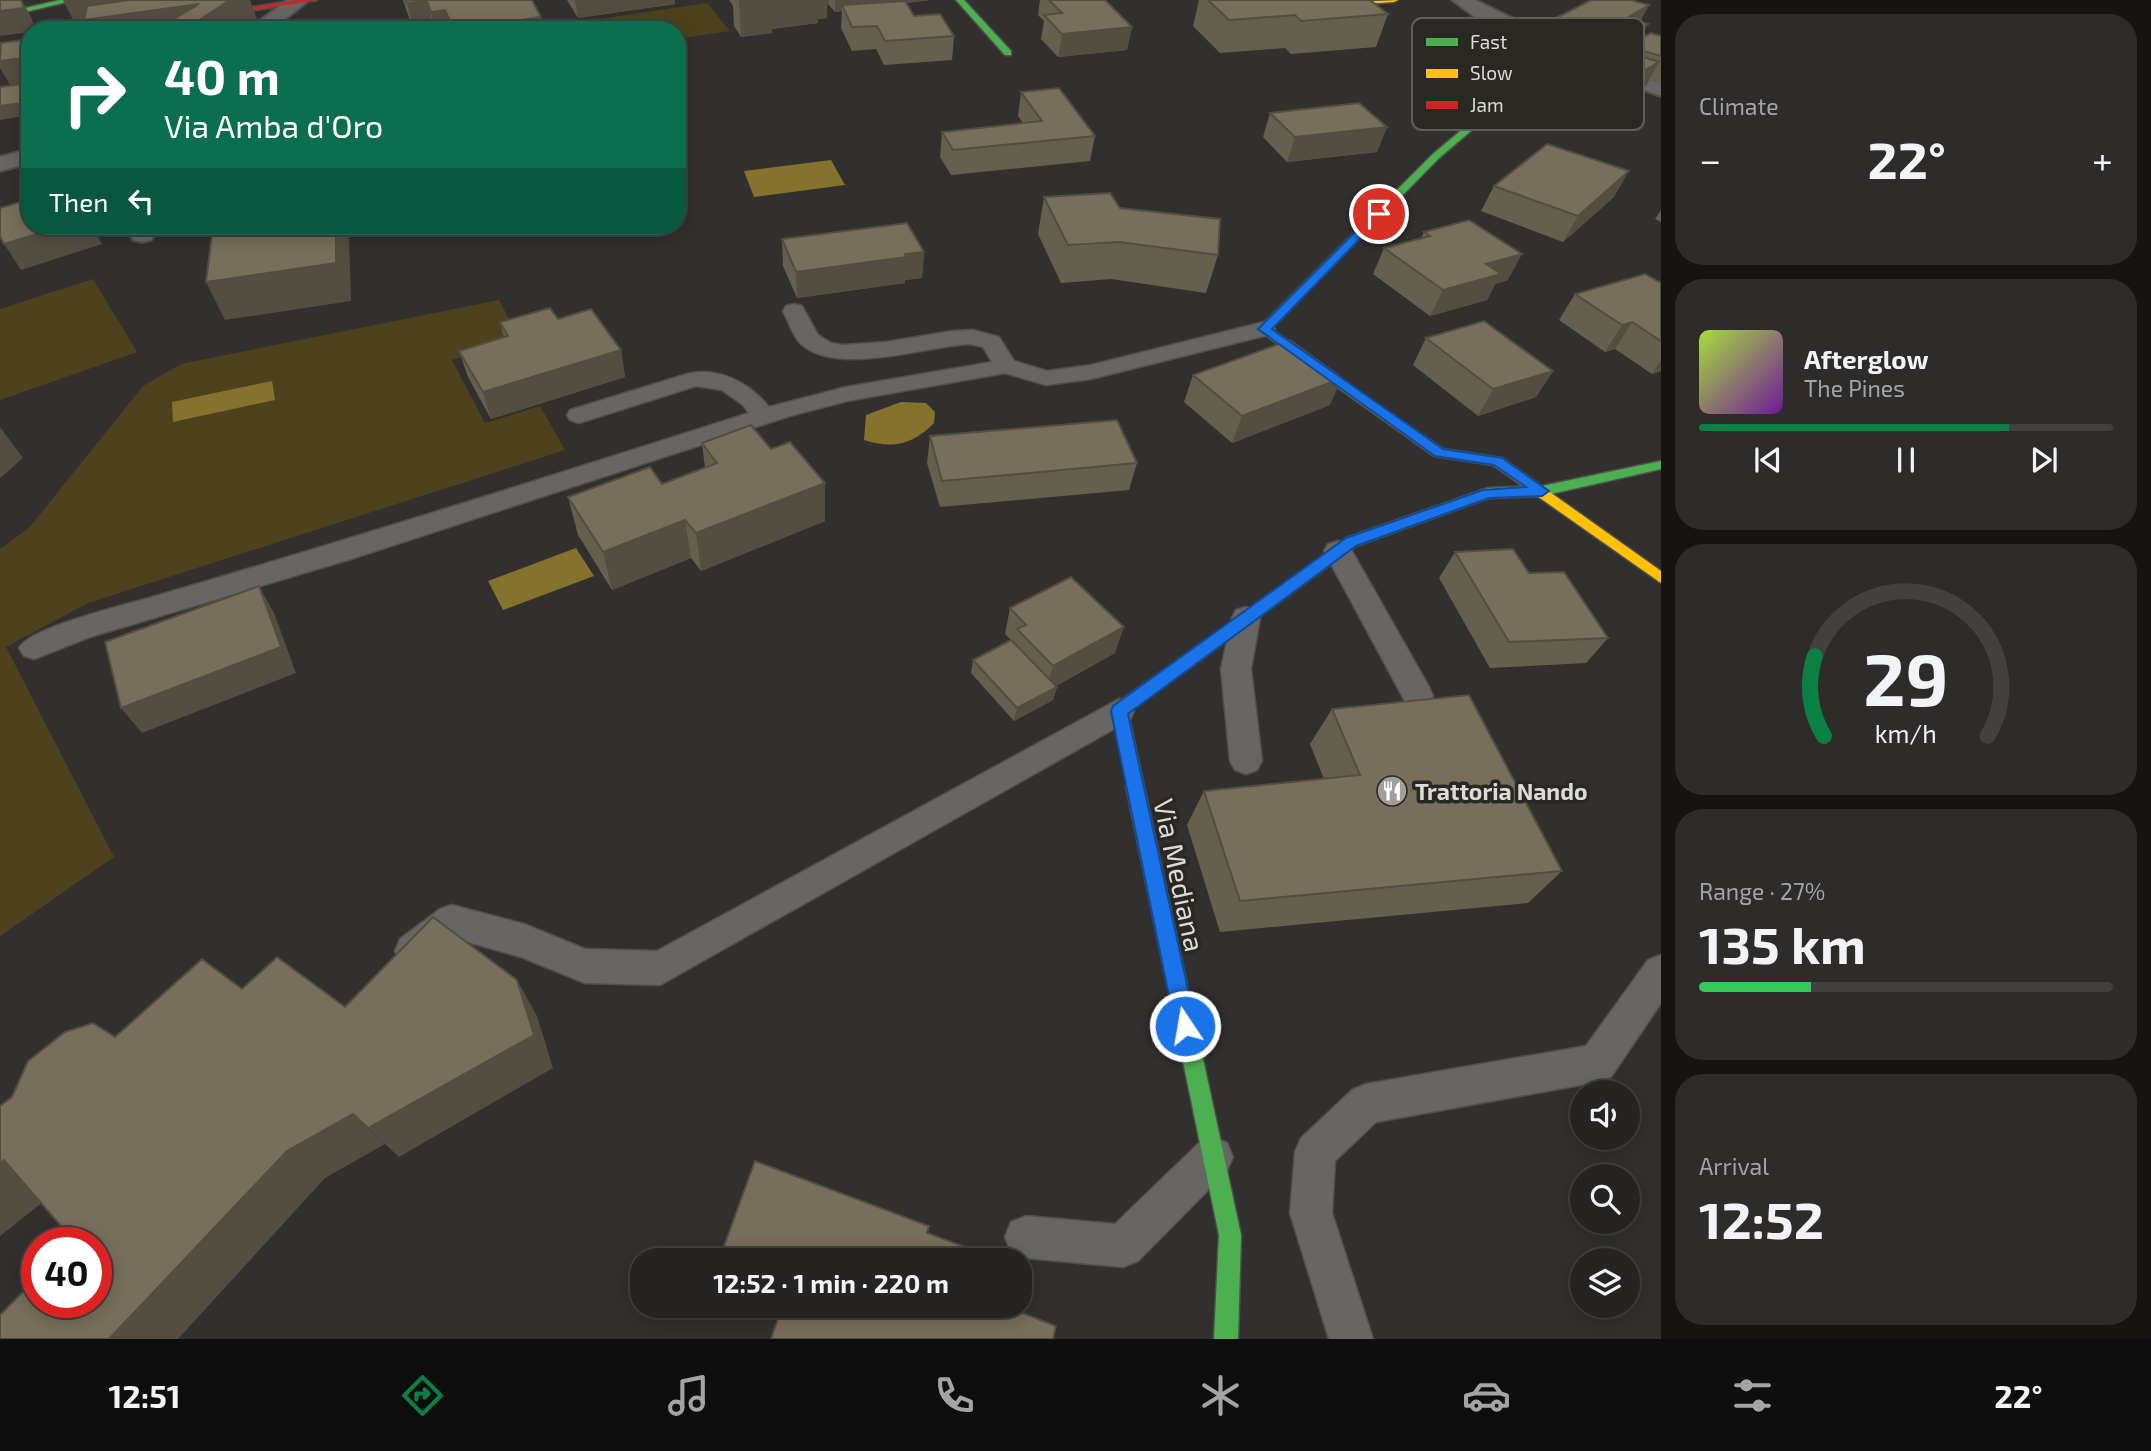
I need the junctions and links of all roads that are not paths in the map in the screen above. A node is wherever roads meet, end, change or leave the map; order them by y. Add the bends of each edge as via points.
1 (45, 0) edge
2 (71, 0) edge
3 (960, 0) edge
4 (1241, 0) edge
5 (1394, 0) edge
6 (1462, 0) edge
7 (305, 1) edge
8 (0, 8) edge
9 (0, 16) edge
10 (1492, 18) edge
11 (173, 21) edge
12 (273, 21) edge
13 (1008, 52) dead end
14 (1644, 82) edge
15 (1661, 89) edge
16 (1467, 130) edge
17 (21, 158) edge
18 (0, 164) edge
19 (794, 311) dead end
20 (1264, 329) junction
21 (1006, 366) junction
22 (579, 415) dead end
23 (764, 417) junction
24 (1661, 465) edge
25 (1542, 491) junction
26 (1338, 551) junction
27 (1661, 578) edge
28 (1246, 618) junction
29 (34, 648) dead end
30 (1418, 696) dead end
31 (1119, 711) junction
32 (1245, 761) dead end
33 (399, 961) edge
34 (1661, 972) edge
35 (1213, 1157) junction
36 (1026, 1237) dead end
37 (1227, 1339) edge
38 (1351, 1339) edge

1 - 8 street
2 - 9 street
3 - 13 street
4 - 5 street via 1291,6
6 - 10 street
7 - 11 street
7 - 12 street
14 - 15 street
16 - 20 street
17 - 18 street
19 - 21 lane via 810,340 832,352 971,337 991,342
20 - 21 lane via 1057,377
20 - 25 street via 1439,453 1497,461
21 - 23 lane via 846,394
22 - 23 lane via 695,379 729,384
23 - 29 lane via 341,552 81,629
24 - 25 street
25 - 26 street via 1488,493 1351,542
25 - 27 street
26 - 28 street
26 - 30 lane
28 - 31 street
28 - 32 lane via 1236,669
31 - 33 lane via 660,968 585,966 524,941 452,921
31 - 35 street, Via Mediana
34 - 38 lane via 1597,1063 1366,1104 1315,1152 1311,1213
35 - 36 lane via 1123,1246
35 - 37 street, Via Mediana via 1230,1235

